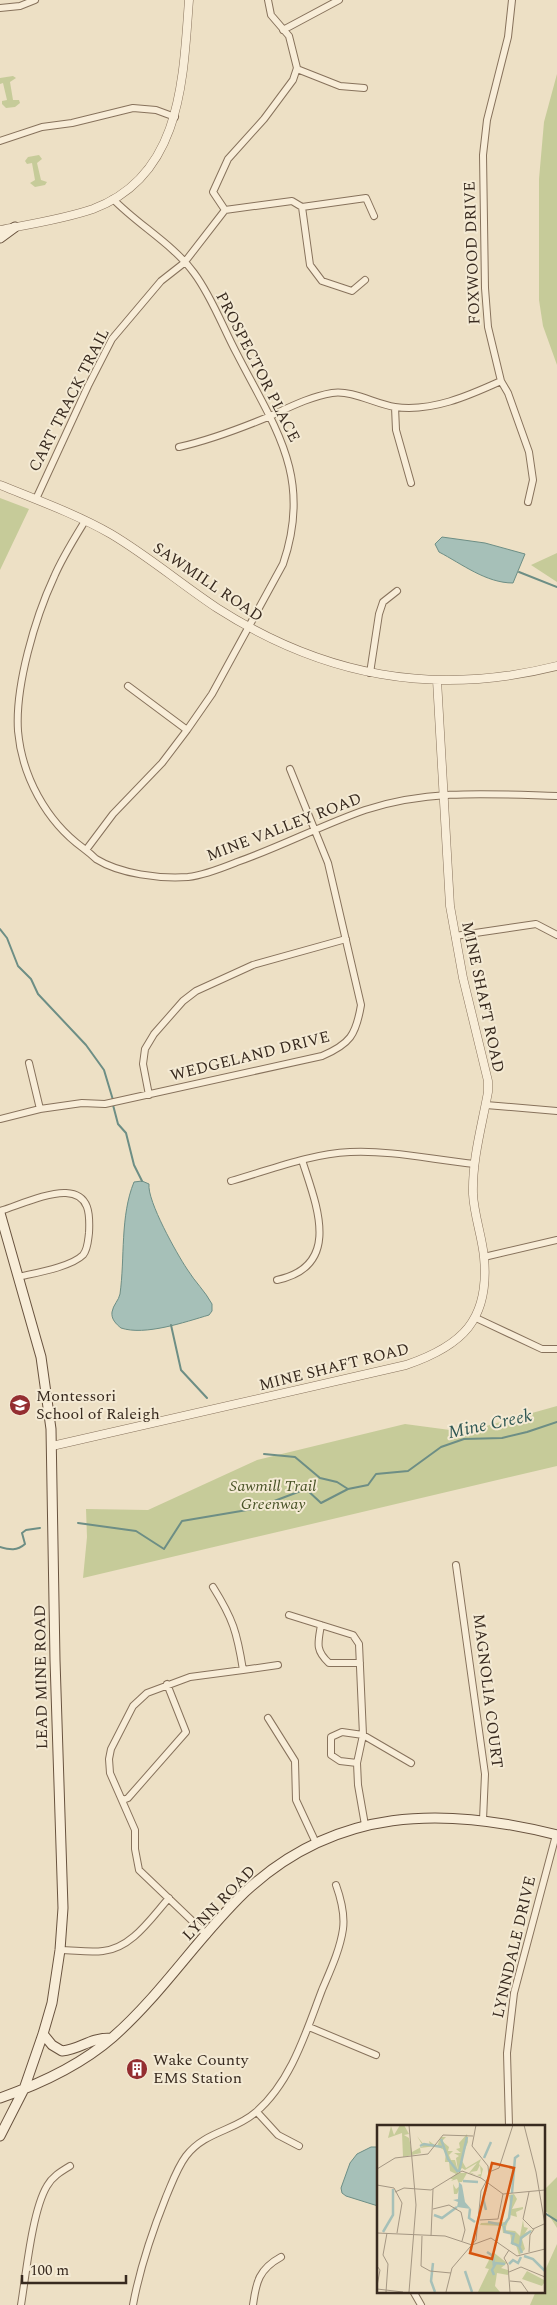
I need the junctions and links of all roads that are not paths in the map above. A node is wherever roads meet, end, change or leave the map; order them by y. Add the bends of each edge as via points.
1 (35, 0) edge
2 (189, 0) edge
3 (268, 0) edge
4 (339, 0) edge
5 (512, 0) edge
6 (0, 8) edge
7 (283, 30) junction
8 (297, 69) junction
9 (364, 88) dead end
10 (175, 117) junction
11 (0, 141) edge
12 (113, 199) junction
13 (302, 207) junction
14 (224, 210) junction
15 (374, 216) dead end
16 (15, 227) junction
17 (0, 230) edge
18 (0, 238) edge
19 (184, 263) junction
20 (365, 280) dead end
21 (501, 381) junction
22 (395, 407) junction
23 (270, 416) junction
24 (179, 447) dead end
25 (411, 483) dead end
26 (0, 485) edge
27 (36, 499) junction
28 (528, 502) dead end
29 (86, 521) junction
30 (398, 590) dead end
31 (248, 627) junction
32 (557, 666) edge
33 (370, 673) junction
34 (437, 680) junction
35 (128, 686) dead end
36 (188, 730) junction
37 (290, 769) dead end
38 (443, 794) junction
39 (557, 796) edge
40 (315, 831) junction
41 (86, 850) junction
42 (557, 935) edge
43 (455, 936) junction
44 (346, 939) junction
45 (28, 1064) dead end
46 (150, 1095) junction
47 (486, 1105) junction
48 (40, 1109) junction
49 (557, 1111) edge
50 (0, 1119) edge
51 (302, 1160) junction
52 (475, 1164) junction
53 (231, 1181) dead end
54 (0, 1212) edge
55 (557, 1240) edge
56 (484, 1257) junction
57 (18, 1277) junction
58 (277, 1280) dead end
59 (476, 1318) junction
60 (557, 1349) edge
61 (52, 1446) junction
62 (456, 1565) dead end
63 (213, 1587) dead end
64 (289, 1615) dead end
65 (321, 1625) junction
66 (360, 1662) junction
67 (278, 1665) dead end
68 (243, 1670) junction
69 (167, 1684) junction
70 (268, 1718) dead end
71 (363, 1735) junction
72 (357, 1763) junction
73 (411, 1763) dead end
74 (123, 1800) junction
75 (483, 1820) junction
76 (365, 1825) junction
77 (557, 1835) edge
78 (316, 1843) junction
79 (336, 1885) dead end
80 (169, 1898) junction
81 (207, 1935) junction
82 (60, 1950) junction
83 (309, 2027) junction
84 (43, 2034) junction
85 (112, 2038) junction
86 (376, 2055) dead end
87 (24, 2089) junction
88 (0, 2098) edge
89 (257, 2112) junction
90 (509, 2125) edge
91 (1, 2131) edge
92 (300, 2146) dead end
93 (70, 2166) dead end
94 (280, 2257) dead end
95 (414, 2292) edge
96 (21, 2305) edge
97 (133, 2305) edge
98 (253, 2305) edge
99 (421, 2305) edge

1 - 6 street via 20,6
2 - 10 street via 182,86
3 - 7 street via 271,15
4 - 7 street
5 - 21 street, FOXWOOD DRIVE via 508,37 487,120 483,155 488,327
7 - 8 street via 289,36
8 - 9 street via 340,86
8 - 14 street via 293,80 264,119 228,159 213,192
10 - 11 street via 156,110 134,108 42,127
10 - 12 street via 150,168 133,186
12 - 16 street via 75,214
12 - 19 street, PROSPECTOR PLACE
13 - 14 street via 292,200
13 - 15 street via 366,198
13 - 20 street via 310,266 322,281 352,291
14 - 19 street, CART TRACK TRAIL
16 - 17 street
16 - 18 main road
19 - 23 street, PROSPECTOR PLACE via 194,273
19 - 27 street, CART TRACK TRAIL via 161,281 112,339
21 - 22 street via 449,402
21 - 28 street, FOXWOOD DRIVE via 528,452 532,480
22 - 23 street via 336,392 314,396
22 - 25 street via 396,430
23 - 24 street via 224,435
23 - 31 street, PROSPECTOR PLACE via 288,456 295,508 291,543 283,564
26 - 27 street, SAWMILL ROAD
27 - 29 street, SAWMILL ROAD
29 - 31 street, SAWMILL ROAD
29 - 41 street, MINE VALLEY ROAD via 54,575 29,645 18,730 24,764 35,792 54,821
30 - 33 street via 383,602
31 - 33 street, SAWMILL ROAD via 316,658
31 - 36 street, PROSPECTOR PLACE via 212,694
32 - 34 street, SAWMILL ROAD via 495,678
33 - 34 street, SAWMILL ROAD
34 - 38 street, MINE SHAFT ROAD
35 - 36 street
36 - 41 street, PROSPECTOR PLACE via 162,763 113,814
37 - 40 street, WEDGELAND DRIVE
38 - 39 street, MINE VALLEY ROAD
38 - 40 street, MINE VALLEY ROAD via 419,796 381,806
38 - 43 street, MINE SHAFT ROAD
40 - 41 street, MINE VALLEY ROAD via 268,851 190,877 132,872 97,859
40 - 44 street, WEDGELAND DRIVE via 328,863
42 - 43 street via 536,924
43 - 47 street, MINE SHAFT ROAD via 486,1069
44 - 46 street via 253,966 196,991 183,1001 145,1049 143,1064
44 - 46 street, WEDGELAND DRIVE via 361,1005 358,1024 343,1046 322,1056
45 - 48 street
46 - 48 street, WEDGELAND DRIVE via 105,1104 82,1103
47 - 49 street
47 - 52 street, MINE SHAFT ROAD
48 - 50 street, WEDGELAND DRIVE
51 - 52 street via 337,1153 379,1152
51 - 53 street
51 - 58 street via 320,1223 317,1251 300,1272
52 - 56 street, MINE SHAFT ROAD via 473,1196
54 - 57 main road, LEAD MINE ROAD
54 - 57 street via 66,1193 84,1200 90,1211 88,1244 83,1254 73,1261
55 - 56 street
56 - 59 street, MINE SHAFT ROAD via 482,1301
57 - 61 main road, LEAD MINE ROAD via 41,1357
59 - 60 street via 542,1349
59 - 61 street, MINE SHAFT ROAD via 448,1346 406,1364
61 - 82 main road, LEAD MINE ROAD via 63,1908
62 - 75 street, MAGNOLIA COURT via 485,1774
63 - 68 street via 238,1634
64 - 65 street
65 - 66 street via 353,1635 359,1644
65 - 66 street via 320,1655 329,1663
66 - 71 street
67 - 68 street
68 - 69 street via 190,1677
69 - 74 street via 133,1706 111,1750 110,1772
69 - 74 street via 186,1732
70 - 78 street via 295,1761 296,1800
71 - 72 street
71 - 72 street via 342,1732 331,1737 331,1755 340,1761
71 - 73 street
72 - 76 street
74 - 80 street via 135,1830 140,1870
75 - 76 main road, LYNN ROAD via 418,1817
75 - 77 main road, LYNN ROAD
76 - 78 main road, LYNN ROAD
77 - 90 street, LYNNDALE DRIVE via 514,1993 507,2053
78 - 81 main road, LYNN ROAD via 266,1874 244,1893
79 - 83 street via 342,1908 341,1937
80 - 81 street
80 - 82 street via 136,1935 120,1946 102,1952
81 - 85 main road, LYNN ROAD
82 - 84 main road, LEAD MINE ROAD via 52,2003
83 - 86 street
83 - 89 street via 291,2065
84 - 85 main road via 62,2051 91,2040
84 - 87 main road, LEAD MINE ROAD
85 - 87 main road, LYNN ROAD via 74,2064
87 - 88 main road, LYNN ROAD
87 - 91 main road, LEAD MINE ROAD
89 - 92 street via 278,2135
89 - 97 street via 211,2135 191,2149 180,2164 142,2261
93 - 96 street via 56,2174 46,2187 37,2214
94 - 98 street via 264,2269 257,2283
95 - 99 street

